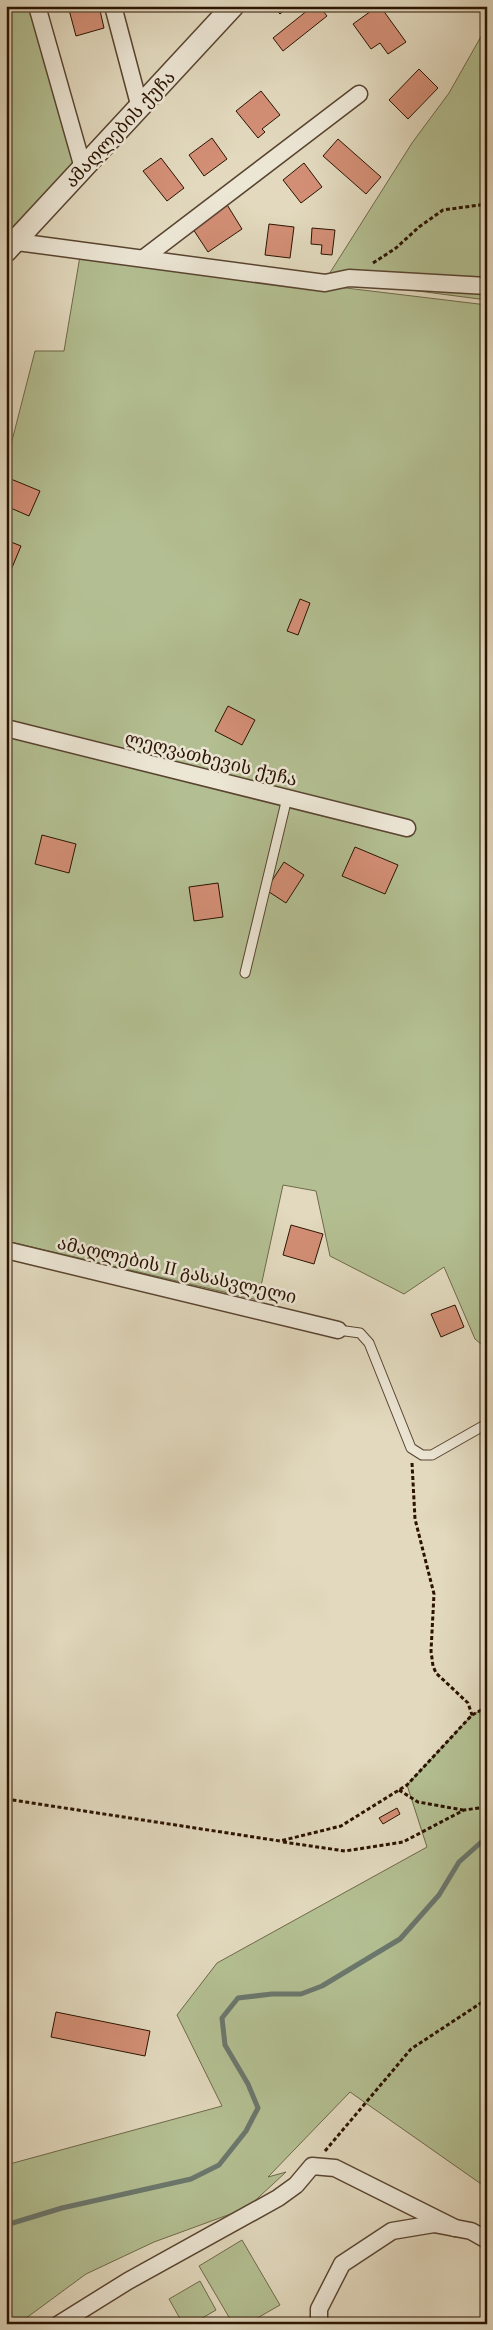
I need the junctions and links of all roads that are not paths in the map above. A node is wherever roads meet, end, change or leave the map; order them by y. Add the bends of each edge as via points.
1 (37, 6) edge
2 (113, 6) edge
3 (233, 6) edge
4 (359, 94) dead end
5 (140, 108) junction
6 (83, 168) junction
7 (12, 246) edge
8 (145, 257) junction
9 (487, 286) edge
10 (6, 728) edge
11 (286, 798) junction
12 (407, 828) dead end
13 (245, 973) dead end
14 (6, 1250) edge
15 (338, 1330) joint
16 (483, 1426) dead end
17 (455, 2228) junction
18 (487, 2240) edge
19 (59, 2324) edge
20 (319, 2324) edge

1 - 6 street
2 - 5 street
3 - 5 street, ამაღლების ქუჩა
4 - 8 street
5 - 6 street, ამაღლების ქუჩა
6 - 7 street, ამაღლების ქუჩა
7 - 8 street
8 - 9 street via 325,283 349,278
10 - 11 street, ლეღვათხევის ქუჩა
11 - 12 street, ლეღვათხევის ქუჩა
11 - 13 lane
14 - 15 street, ამაღლების II გასასვლელი
15 - 16 lane via 360,1333 369,1343 411,1448 422,1455 432,1455
17 - 18 street via 471,2231
17 - 19 street via 335,2168 312,2166 296,2185 278,2198 128,2281
17 - 20 street via 434,2224 392,2231 342,2264 319,2309

